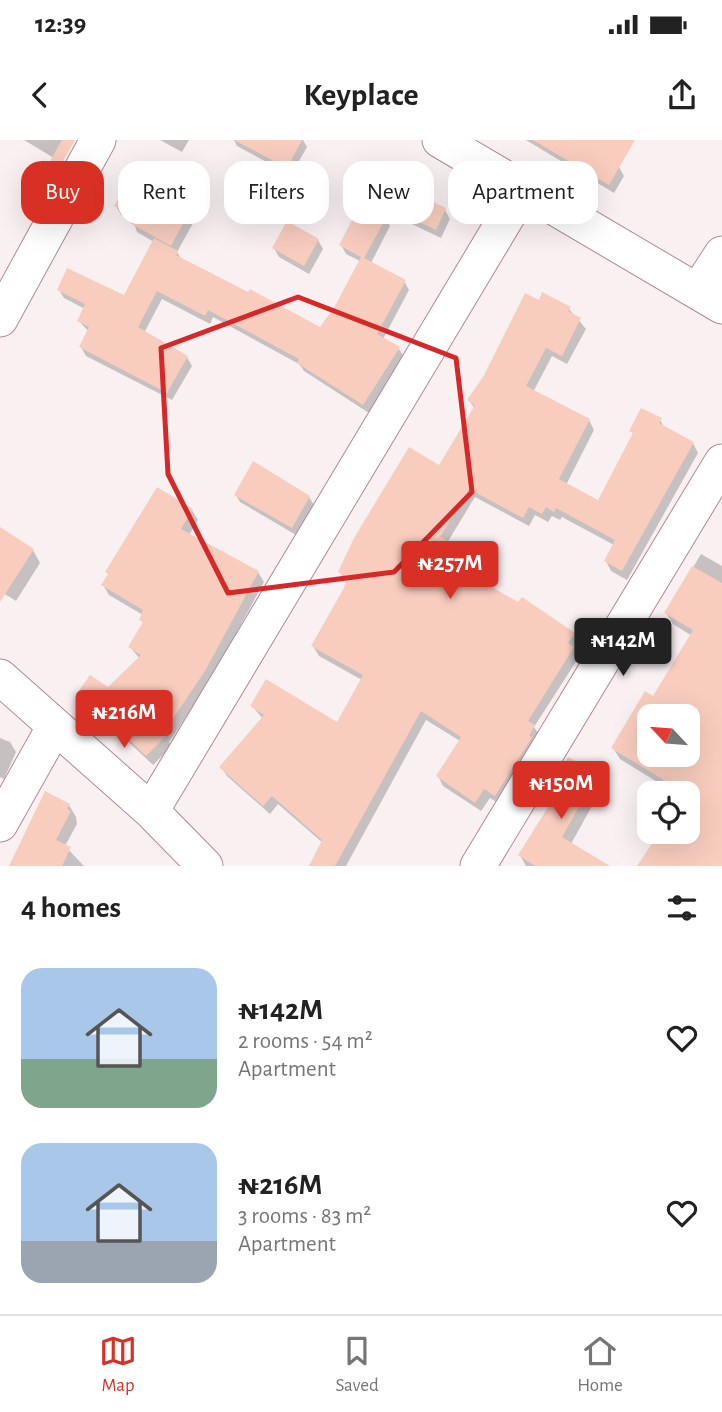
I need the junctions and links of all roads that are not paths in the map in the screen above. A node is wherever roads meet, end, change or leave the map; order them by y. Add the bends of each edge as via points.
1 (98, 140) edge
2 (440, 140) edge
3 (477, 161) edge
4 (502, 224) edge
5 (585, 224) edge
6 (722, 254) edge
7 (710, 298) edge
8 (0, 319) edge
9 (722, 462) edge
10 (0, 677) edge
11 (55, 726) junction
12 (151, 811) junction
13 (0, 824) edge
14 (205, 866) edge
15 (478, 866) edge

1 - 8 street
2 - 3 street
4 - 12 street
5 - 7 street
6 - 7 street
9 - 15 street
10 - 11 street
11 - 12 street
11 - 13 street
12 - 14 street

